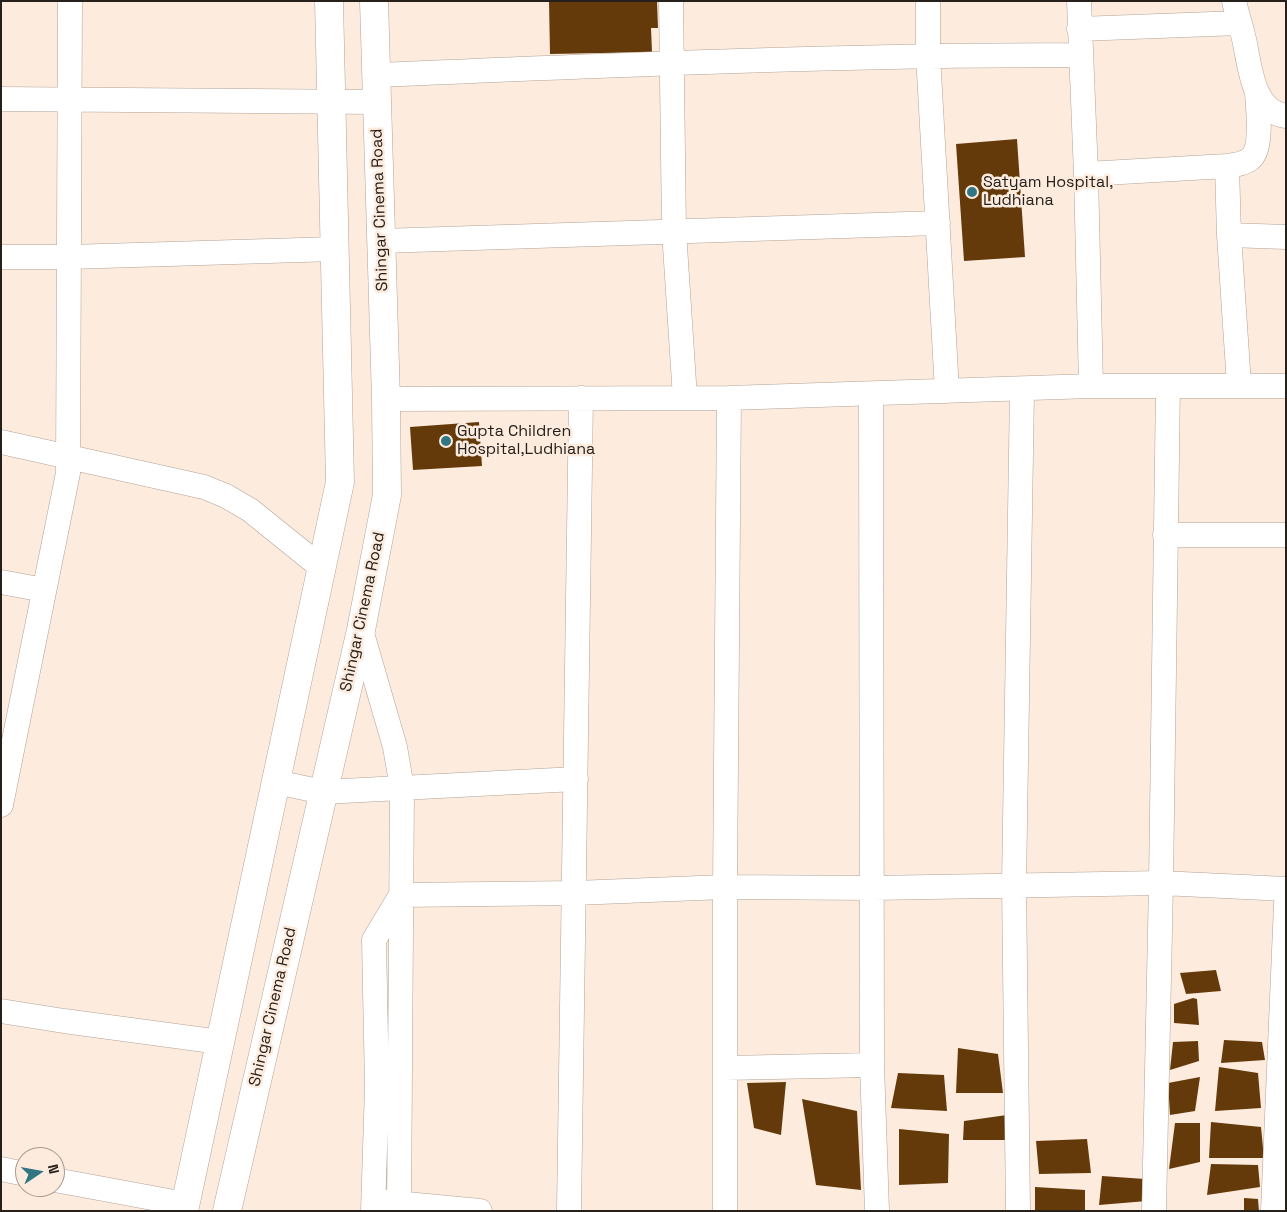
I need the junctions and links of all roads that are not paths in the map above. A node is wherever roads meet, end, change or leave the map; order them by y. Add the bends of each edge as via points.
1 (70, 1) edge
2 (329, 1) edge
3 (374, 1) edge
4 (672, 1) edge
5 (928, 1) edge
6 (1079, 1) edge
7 (1237, 12) edge
8 (1079, 30) junction
9 (928, 55) junction
10 (1080, 55) junction
11 (672, 62) junction
12 (376, 75) junction
13 (1258, 93) junction
14 (1, 100) edge
15 (70, 100) junction
16 (331, 102) junction
17 (376, 102) junction
18 (1286, 116) edge
19 (1227, 166) junction
20 (1086, 174) junction
21 (938, 223) junction
22 (674, 231) junction
23 (1229, 235) junction
24 (1286, 237) edge
25 (381, 241) junction
26 (335, 249) junction
27 (1, 257) edge
28 (69, 257) junction
29 (1240, 385) junction
30 (1091, 386) junction
31 (1168, 386) junction
32 (1286, 386) edge
33 (947, 390) junction
34 (1022, 390) junction
35 (871, 394) junction
36 (581, 398) junction
37 (685, 398) junction
38 (729, 398) junction
39 (386, 399) junction
40 (1, 442) edge
41 (68, 456) junction
42 (1165, 535) junction
43 (1286, 535) edge
44 (322, 568) junction
45 (1, 582) edge
46 (44, 590) junction
47 (361, 630) junction
48 (7, 750) edge
49 (576, 779) junction
50 (276, 782) junction
51 (402, 788) junction
52 (323, 792) junction
53 (1, 805) edge
54 (1161, 883) junction
55 (1014, 884) junction
56 (725, 887) junction
57 (873, 888) junction
58 (1286, 889) edge
59 (575, 893) junction
60 (401, 895) junction
61 (1286, 904) edge
62 (1, 1011) edge
63 (220, 1042) junction
64 (872, 1065) junction
65 (725, 1068) junction
66 (1, 1169) edge
67 (15, 1172) edge
68 (65, 1182) edge
69 (373, 1206) edge
70 (399, 1207) edge
71 (185, 1208) edge
72 (227, 1211) edge
73 (480, 1211) edge
74 (569, 1211) edge
75 (725, 1211) edge
76 (877, 1211) edge
77 (1018, 1211) edge
78 (1154, 1211) edge
79 (1273, 1211) edge

1 - 15 street
2 - 16 street
3 - 12 street, Shingar Cinema Road
4 - 11 street
5 - 9 street
6 - 8 street
7 - 8 street
7 - 13 street
8 - 10 street
9 - 10 street
9 - 11 street
9 - 21 street
10 - 20 street
11 - 12 street
11 - 22 street
12 - 17 street, Shingar Cinema Road
13 - 18 street via 1272,111
13 - 19 street via 1256,151 1251,159
14 - 15 street
15 - 16 street
15 - 28 street
16 - 17 street
16 - 26 street
17 - 25 street, Shingar Cinema Road
19 - 20 street
19 - 23 street
20 - 30 street
21 - 22 street
21 - 33 street
22 - 25 street
22 - 37 street
23 - 24 street
23 - 29 street
25 - 39 street, Shingar Cinema Road
26 - 28 street
26 - 44 street via 340,482
27 - 28 street
28 - 41 street
29 - 31 street
29 - 32 street
30 - 31 street
30 - 34 street
31 - 42 street
33 - 34 street
33 - 35 street
34 - 55 street
35 - 38 street
35 - 57 street
36 - 37 street
36 - 39 street
36 - 49 street
37 - 38 street
38 - 56 street
39 - 47 street, Shingar Cinema Road via 387,495
40 - 41 street
41 - 44 street via 204,487 226,496 250,510
41 - 46 street via 68,473
42 - 43 street
42 - 54 street
44 - 50 street
45 - 46 street
46 - 48 street
47 - 51 street via 395,747
47 - 52 street, Shingar Cinema Road
48 - 53 street
49 - 51 street
49 - 59 street
50 - 52 street
50 - 63 street
51 - 52 street
51 - 60 street
52 - 72 street, Shingar Cinema Road
54 - 55 street
54 - 58 street
54 - 78 street
55 - 57 street
55 - 77 street
56 - 57 street
56 - 59 street
56 - 65 street
57 - 64 street
59 - 60 street
59 - 74 street
60 - 69 street via 374,940 377,1087
60 - 70 street
61 - 79 street
62 - 63 street
63 - 71 street
64 - 65 street
64 - 76 street
65 - 75 street
66 - 67 street
68 - 71 street
69 - 70 street
70 - 73 street

